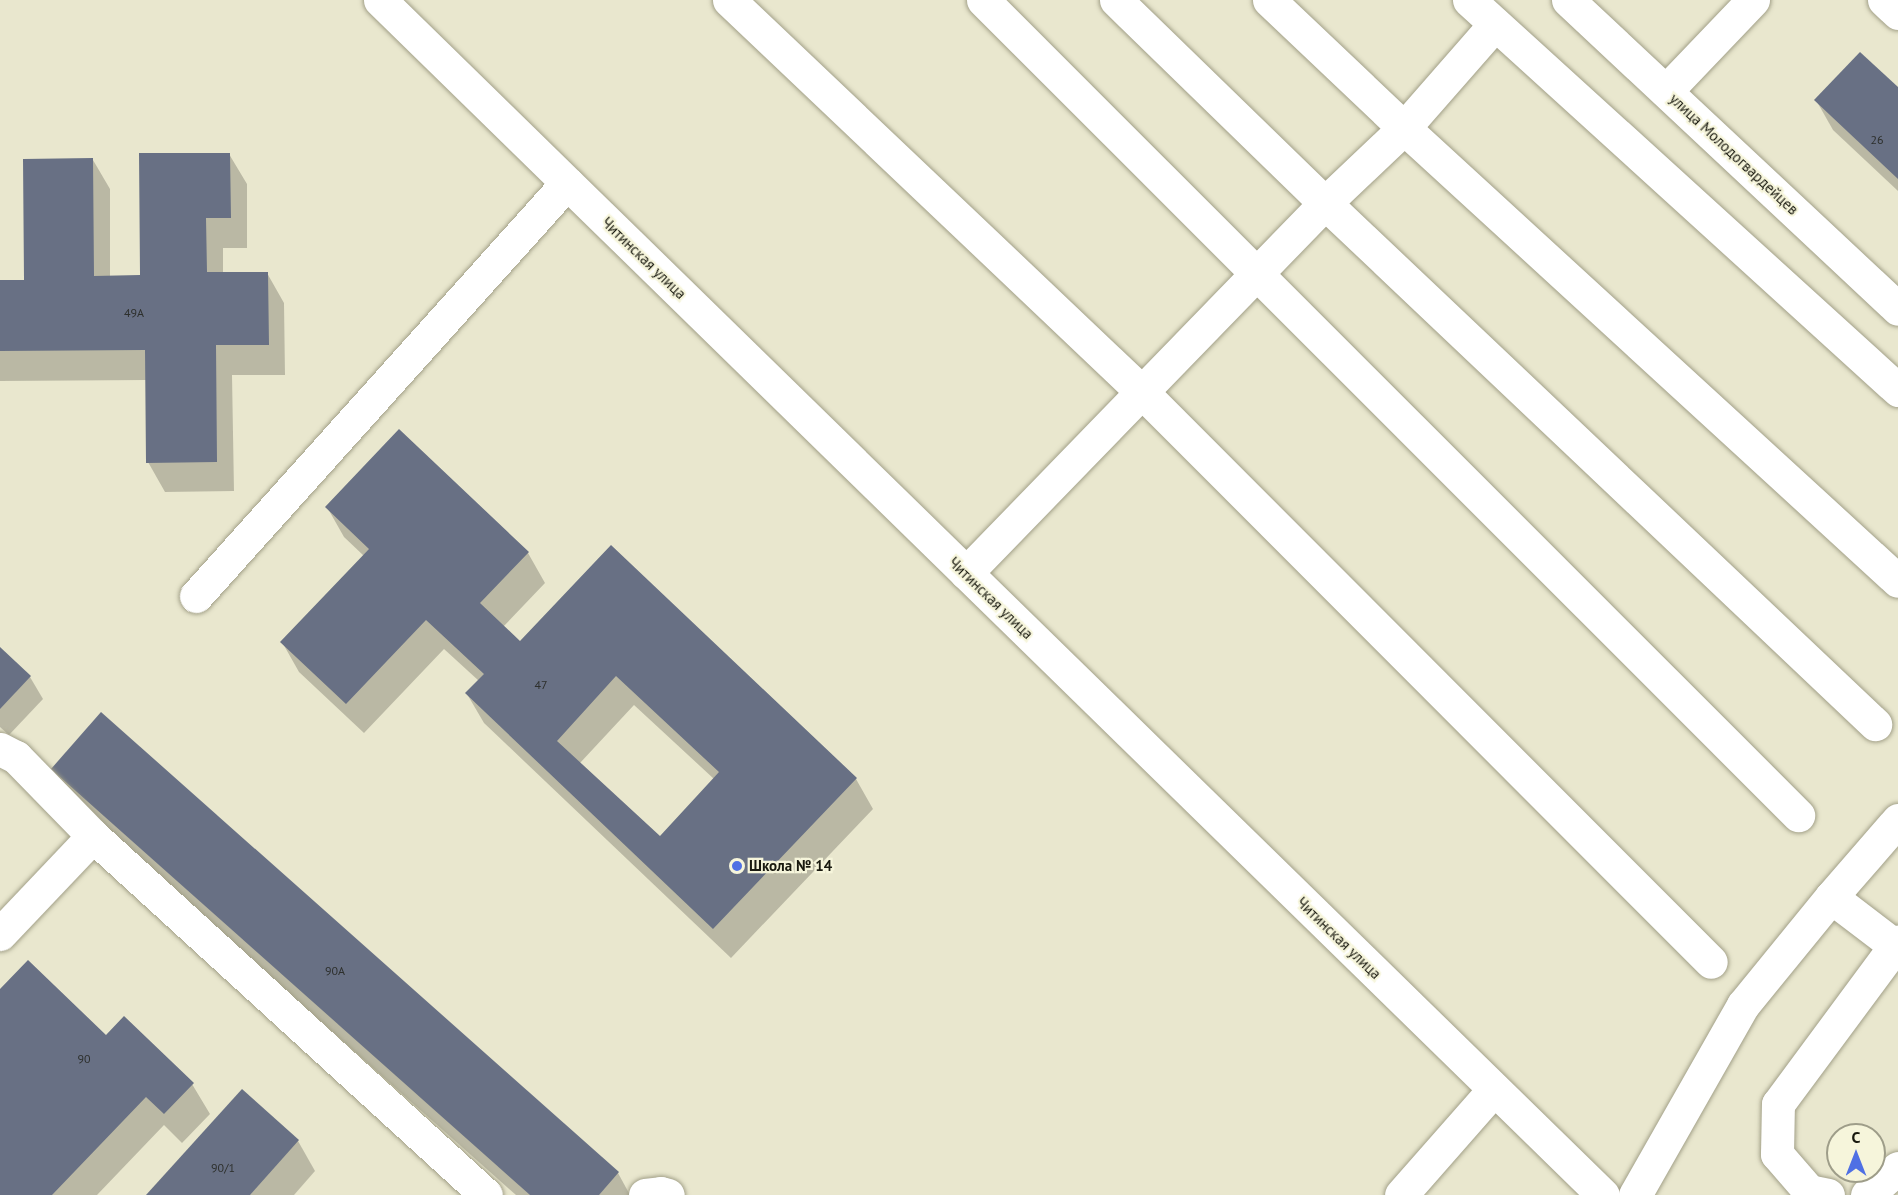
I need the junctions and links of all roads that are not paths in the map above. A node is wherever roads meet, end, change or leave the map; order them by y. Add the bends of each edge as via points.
1 (380, 0) edge
2 (729, 0) edge
3 (983, 0) edge
4 (1116, 0) edge
5 (1269, 0) edge
6 (1469, 0) edge
7 (1568, 0) edge
8 (1753, 0) edge
9 (1884, 0) edge
10 (1898, 13) edge
11 (1495, 24) junction
12 (1666, 91) junction
13 (1404, 128) junction
14 (567, 183) junction
15 (1325, 203) junction
16 (1258, 272) junction
17 (1898, 309) edge
18 (1898, 390) edge
19 (1142, 392) junction
20 (966, 573) junction
21 (1898, 581) edge
22 (196, 596) dead end
23 (1875, 724) dead end
24 (0, 749) edge
25 (1798, 815) dead end
26 (1898, 820) edge
27 (93, 836) junction
28 (1831, 897) junction
29 (0, 934) edge
30 (1896, 943) edge
31 (1711, 962) dead end
32 (1494, 1089) junction
33 (1898, 1168) edge
34 (486, 1195) edge
35 (645, 1195) edge
36 (668, 1195) edge
37 (1401, 1195) edge
38 (1603, 1195) edge
39 (1635, 1195) edge
40 (1828, 1195) edge
41 (1867, 1195) edge

1 - 14 street, Читинская улица
2 - 19 street
3 - 16 street
4 - 15 street
5 - 13 street
6 - 11 street
7 - 12 street, улица Молодогвардейцев
8 - 12 street
9 - 10 street
11 - 13 street
11 - 18 street
12 - 17 street, улица Молодогвардейцев
13 - 15 street
13 - 21 street
14 - 20 street, Читинская улица
14 - 22 street
15 - 16 street
15 - 23 street
16 - 19 street
16 - 25 street
19 - 20 street
19 - 31 street
20 - 32 street, Читинская улица
24 - 27 street via 16,757
26 - 28 street
27 - 29 street
27 - 34 street
28 - 30 street
28 - 39 street via 1743,1005
30 - 40 street via 1778,1104 1777,1154 1809,1191
32 - 37 street
32 - 38 street, Читинская улица
33 - 41 street
35 - 36 street

